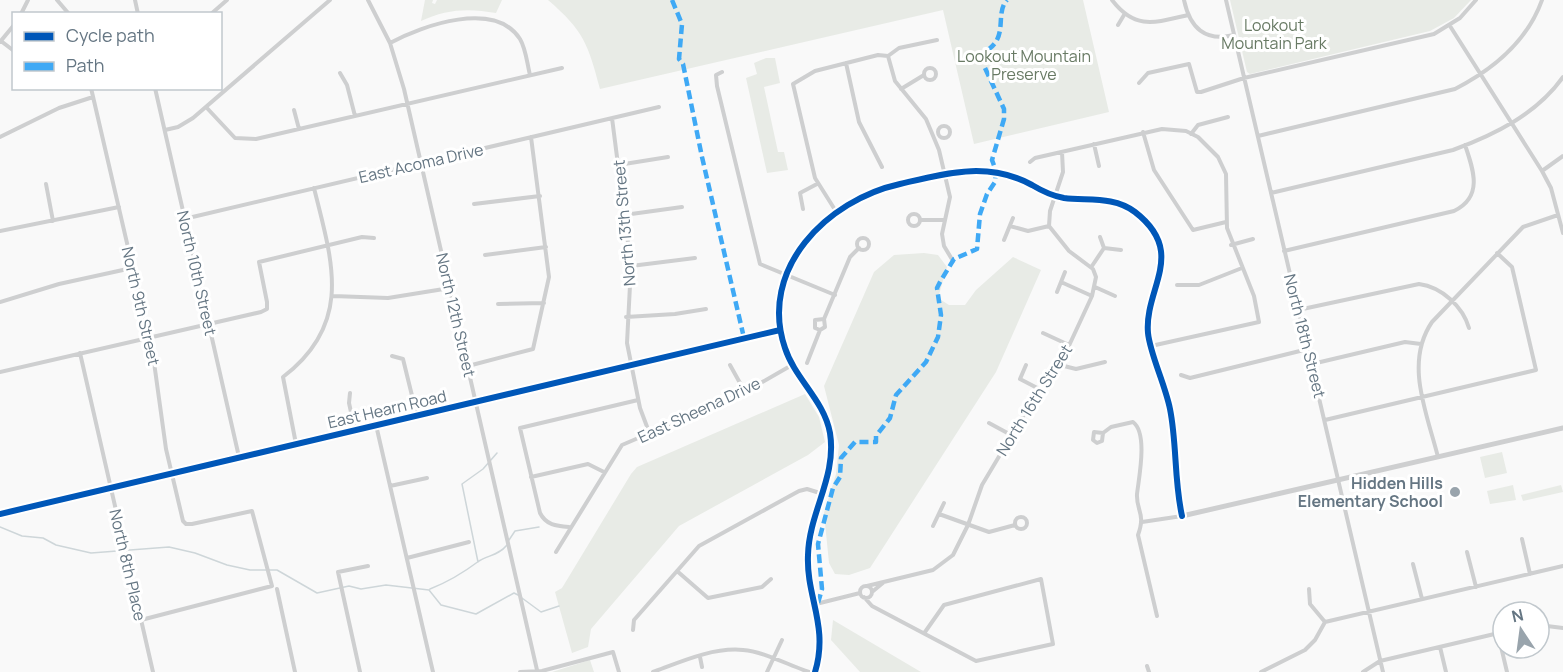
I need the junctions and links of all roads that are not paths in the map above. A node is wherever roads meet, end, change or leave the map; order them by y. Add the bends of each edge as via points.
1 (57, 0) edge
2 (227, 0) edge
3 (330, 0) edge
4 (368, 0) edge
5 (1112, 0) edge
6 (1184, 0) edge
7 (1226, 0) edge
8 (1476, 0) edge
9 (1542, 0) edge
10 (67, 12) edge
11 (213, 12) edge
12 (1124, 15) junction
13 (1188, 15) junction
14 (1118, 25) dead end
15 (12, 27) edge
16 (1449, 27) junction
17 (1234, 35) junction
18 (937, 40) dead end
19 (0, 42) edge
20 (390, 43) junction
21 (888, 56) junction
22 (846, 63) junction
23 (562, 68) dead end
24 (722, 72) dead end
25 (340, 73) dead end
26 (530, 75) junction
27 (924, 75) dead end
28 (1481, 75) junction
29 (1563, 77) edge
30 (1244, 78) junction
31 (1139, 83) dead end
32 (901, 89) junction
33 (91, 90) edge
34 (155, 90) edge
35 (93, 97) junction
36 (408, 104) junction
37 (206, 107) junction
38 (659, 107) dead end
39 (294, 110) dead end
40 (355, 116) junction
41 (1228, 117) dead end
42 (612, 118) junction
43 (1513, 123) junction
44 (299, 129) junction
45 (165, 130) junction
46 (1143, 132) junction
47 (1191, 134) junction
48 (1258, 136) junction
49 (0, 137) edge
50 (531, 137) junction
51 (1094, 144) junction
52 (1465, 146) junction
53 (1062, 152) junction
54 (1563, 156) edge
55 (668, 157) dead end
56 (1030, 162) dead end
57 (421, 163) junction
58 (618, 165) junction
59 (1099, 166) dead end
60 (882, 167) dead end
61 (1542, 171) junction
62 (945, 173) junction
63 (46, 184) dead end
64 (817, 184) junction
65 (314, 188) junction
66 (1271, 193) junction
67 (540, 196) junction
68 (1056, 196) junction
69 (474, 204) dead end
70 (119, 207) junction
71 (682, 207) dead end
72 (803, 209) dead end
73 (838, 214) junction
74 (624, 215) junction
75 (1558, 215) junction
76 (1013, 218) dead end
77 (184, 219) junction
78 (920, 220) dead end
79 (943, 220) junction
80 (53, 221) junction
81 (1226, 222) junction
82 (1010, 226) junction
83 (1050, 226) junction
84 (0, 231) edge
85 (1563, 233) edge
86 (1100, 237) dead end
87 (374, 238) dead end
88 (1253, 239) dead end
89 (1004, 240) dead end
90 (1231, 244) junction
91 (328, 245) junction
92 (546, 248) junction
93 (859, 248) dead end
94 (1104, 248) junction
95 (1121, 250) dead end
96 (1284, 251) junction
97 (1497, 253) junction
98 (485, 255) dead end
99 (695, 258) dead end
100 (953, 261) dead end
101 (631, 266) junction
102 (1092, 266) junction
103 (132, 268) junction
104 (1242, 268) junction
105 (1065, 272) dead end
106 (784, 276) junction
107 (1061, 282) junction
108 (1177, 285) dead end
109 (1095, 287) junction
110 (450, 288) junction
111 (1057, 292) dead end
112 (835, 295) junction
113 (333, 296) junction
114 (1092, 296) junction
115 (1115, 296) dead end
116 (0, 302) edge
117 (1452, 302) junction
118 (544, 303) junction
119 (498, 304) dead end
120 (706, 309) dead end
121 (1298, 310) junction
122 (626, 317) junction
123 (824, 319) junction
124 (209, 324) junction
125 (1469, 328) dead end
126 (780, 330) junction
127 (820, 330) junction
128 (1043, 333) dead end
129 (149, 338) junction
130 (1420, 344) junction
131 (81, 345) dead end
132 (1069, 345) junction
133 (1151, 346) junction
134 (1308, 349) junction
135 (82, 353) junction
136 (392, 356) dead end
137 (1105, 362) dead end
138 (807, 363) dead end
139 (1312, 364) junction
140 (631, 365) junction
141 (730, 365) dead end
142 (792, 365) junction
143 (1026, 365) dead end
144 (1060, 365) junction
145 (468, 366) junction
146 (0, 372) edge
147 (1181, 375) dead end
148 (1043, 391) junction
149 (745, 392) junction
150 (350, 393) dead end
151 (1424, 398) junction
152 (638, 400) junction
153 (476, 402) junction
154 (417, 416) junction
155 (1325, 420) junction
156 (989, 423) dead end
157 (376, 425) junction
158 (1563, 428) edge
159 (355, 430) junction
160 (649, 432) junction
161 (1103, 433) dead end
162 (1013, 436) junction
163 (296, 444) junction
164 (239, 457) junction
165 (1438, 457) junction
166 (604, 472) junction
167 (172, 473) junction
168 (531, 477) junction
169 (427, 478) dead end
170 (1338, 480) junction
171 (390, 486) junction
172 (111, 487) junction
173 (823, 494) junction
174 (944, 503) dead end
175 (0, 514) edge
176 (939, 514) junction
177 (1182, 516) junction
178 (1142, 522) junction
179 (968, 525) junction
180 (1015, 525) dead end
181 (933, 526) dead end
182 (568, 527) junction
183 (1522, 539) dead end
184 (469, 542) dead end
185 (556, 552) dead end
186 (1467, 552) dead end
187 (407, 558) junction
188 (1413, 564) dead end
189 (368, 566) dead end
190 (1563, 566) edge
191 (677, 571) junction
192 (1530, 574) junction
193 (771, 579) dead end
194 (884, 582) junction
195 (867, 586) junction
196 (1476, 587) junction
197 (277, 589) dead end
198 (1309, 589) dead end
199 (872, 593) junction
200 (862, 595) junction
201 (1422, 599) junction
202 (816, 604) junction
203 (874, 606) junction
204 (1369, 612) junction
205 (1156, 616) dead end
206 (141, 620) junction
207 (1325, 622) junction
208 (633, 630) dead end
209 (925, 632) junction
210 (1491, 635) edge
211 (782, 640) dead end
212 (1440, 647) junction
213 (700, 657) junction
214 (774, 660) junction
215 (1380, 661) junction
216 (1147, 666) dead end
217 (702, 667) dead end
218 (537, 670) junction
219 (153, 672) edge
220 (296, 672) edge
221 (360, 672) edge
222 (433, 672) edge
223 (520, 672) edge
224 (619, 672) edge
225 (653, 672) edge
226 (767, 672) edge
227 (809, 672) edge
228 (815, 672) edge
229 (1149, 672) edge
230 (1261, 672) edge
231 (1363, 672) edge
232 (1383, 672) edge
233 (1446, 672) edge

1 - 10 street
2 - 11 street
3 - 37 street
4 - 20 street, North 12th Street
5 - 12 street
6 - 13 street
7 - 17 street, North 18th Street
8 - 16 street
9 - 28 street via 1515,46
12 - 13 street via 1142,22
12 - 14 street
13 - 17 street via 1198,29 1212,38
15 - 19 street
16 - 28 street
16 - 30 street via 1418,38
17 - 30 street, North 18th Street
18 - 21 street via 899,48
20 - 26 street via 449,16 468,13 495,17 510,25 521,39
20 - 36 street, North 12th Street
21 - 22 street
21 - 32 street
22 - 60 street via 859,122
22 - 64 street via 814,71 793,84
23 - 26 street
24 - 106 street via 716,75 717,86 755,251 760,264
25 - 40 street
26 - 36 street
27 - 32 street
28 - 43 street
28 - 48 street via 1434,95
29 - 43 street
30 - 31 street via 1197,92 1189,64 1148,72
30 - 48 street, North 18th Street
32 - 62 street via 936,135
33 - 35 street, North 9th Street
34 - 45 street, North 10th Street
35 - 49 street via 59,108
35 - 70 street, North 9th Street
36 - 40 street
36 - 57 street, North 12th Street
37 - 44 street via 225,130 242,140
37 - 45 street via 185,124
38 - 42 street, East Acoma Drive
39 - 44 street
40 - 44 street
41 - 47 street via 1198,125
42 - 50 street, East Acoma Drive
42 - 58 street, North 13th Street
43 - 52 street
43 - 61 street
45 - 77 street, North 10th Street
46 - 47 street via 1173,129
46 - 51 street
46 - 81 street via 1154,170 1193,230
47 - 81 street via 1207,143 1223,165 1227,183
48 - 66 street, North 18th Street
50 - 57 street, East Acoma Drive
50 - 67 street
51 - 53 street
51 - 59 street
52 - 66 street
52 - 96 street via 1475,184 1471,199 1464,206
53 - 56 street
53 - 68 street via 1063,172
54 - 61 street
55 - 58 street
57 - 65 street, East Acoma Drive
57 - 110 street, North 12th Street
58 - 74 street, North 13th Street
61 - 75 street
62 - 68 street via 991,170
62 - 73 street via 867,194
62 - 79 street via 950,197
63 - 80 street
64 - 72 street via 800,193
64 - 73 street
65 - 77 street, East Acoma Drive
65 - 91 street
66 - 96 street, North 18th Street
67 - 69 street
67 - 92 street
68 - 83 street
68 - 133 street via 1112,201 1127,207 1153,232 1161,266 1148,319
70 - 80 street
70 - 103 street, North 9th Street
71 - 74 street
73 - 106 street via 802,246
74 - 101 street, North 13th Street
75 - 85 street
75 - 97 street via 1528,223
76 - 82 street
77 - 124 street, North 10th Street
78 - 79 street
79 - 100 street via 944,246
80 - 84 street
81 - 90 street
82 - 83 street via 1028,231
82 - 89 street
83 - 102 street via 1069,251
86 - 94 street
87 - 91 street
88 - 90 street
90 - 104 street
91 - 113 street
91 - 124 street via 259,262 267,309
92 - 98 street
92 - 118 street via 549,278
93 - 112 street via 850,257
94 - 95 street
94 - 102 street
96 - 121 street, North 18th Street
97 - 117 street
97 - 151 street via 1512,267 1536,370
99 - 101 street
101 - 122 street, North 13th Street
102 - 109 street, North 16th Street
103 - 116 street
103 - 129 street, North 9th Street
104 - 108 street via 1199,285
104 - 133 street via 1259,321
105 - 107 street
106 - 112 street
106 - 126 street via 778,303
107 - 111 street
107 - 114 street
109 - 114 street, North 16th Street
109 - 115 street
110 - 113 street via 388,298
110 - 145 street, North 12th Street
112 - 123 street
113 - 163 street via 317,340 295,368 283,376
114 - 132 street, North 16th Street
117 - 121 street via 1437,289 1419,284
117 - 125 street via 1461,310
117 - 130 street via 1432,322
118 - 119 street
118 - 145 street via 533,349
120 - 122 street
121 - 134 street, North 18th Street
122 - 140 street, North 13th Street
123 - 127 street via 826,325
123 - 127 street via 814,322
124 - 129 street
124 - 164 street, North 10th Street
126 - 140 street, East Hearn Road
126 - 142 street
127 - 138 street
128 - 132 street
129 - 135 street
129 - 167 street, North 9th Street
130 - 139 street via 1405,342
130 - 151 street via 1417,367
131 - 135 street, North 8th Place
132 - 144 street, North 16th Street
133 - 177 street via 1170,411 1175,482
134 - 139 street, North 18th Street
134 - 147 street via 1190,378
135 - 146 street
135 - 172 street, North 8th Place
136 - 154 street via 403,359
137 - 144 street via 1076,369
139 - 155 street, North 18th Street
140 - 152 street, North 13th Street
140 - 153 street, East Hearn Road
141 - 149 street
142 - 149 street, East Sheena Drive
142 - 173 street via 819,403 829,428 831,468
143 - 148 street via 1020,379
144 - 148 street, North 16th Street
145 - 153 street, North 12th Street
148 - 162 street, North 16th Street
149 - 160 street, East Sheena Drive
150 - 159 street
151 - 155 street
151 - 165 street
152 - 160 street, North 13th Street
152 - 168 street via 520,428
153 - 154 street, East Hearn Road
153 - 218 street, North 12th Street
154 - 157 street, East Hearn Road
155 - 170 street, North 18th Street
156 - 162 street
157 - 159 street, East Hearn Road
157 - 171 street
158 - 165 street
159 - 163 street, East Hearn Road
160 - 166 street, East Sheena Drive via 622,445
161 - 178 street via 1110,427 1133,422 1138,427 1142,451 1138,501
162 - 179 street, North 16th Street via 982,485
163 - 164 street, East Hearn Road
164 - 167 street, East Hearn Road
165 - 170 street
166 - 168 street via 595,465 582,464
166 - 182 street, East Sheena Drive
167 - 172 street, East Hearn Road
167 - 206 street, North 9th Street via 186,524 252,510 272,586
168 - 182 street via 543,518 553,525
169 - 171 street
170 - 177 street
170 - 204 street, North 18th Street
171 - 187 street
172 - 175 street, East Hearn Road
172 - 206 street, North 8th Place
173 - 191 street via 799,491 699,546
173 - 202 street via 808,551
174 - 176 street
176 - 179 street
176 - 181 street
177 - 178 street
178 - 205 street via 1138,535
179 - 180 street via 989,532
179 - 194 street, North 16th Street via 945,564
182 - 185 street, East Sheena Drive
183 - 192 street
184 - 187 street
186 - 196 street
187 - 222 street
188 - 201 street
189 - 221 street via 338,572
190 - 192 street
191 - 193 street via 708,598 762,587
191 - 208 street via 634,620
192 - 196 street
194 - 195 street, North 16th Street
194 - 199 street, North 16th Street
195 - 199 street
195 - 200 street via 862,588
196 - 201 street
197 - 220 street
198 - 207 street via 1310,604
199 - 200 street, North 16th Street
199 - 203 street
200 - 202 street, North 16th Street
200 - 203 street
201 - 204 street
202 - 228 street via 820,625
203 - 209 street
204 - 207 street
204 - 215 street, North 18th Street
206 - 219 street, North 8th Place
207 - 230 street via 1305,650
209 - 209 street via 944,604 1041,579 1053,644 976,661
210 - 212 street
211 - 214 street
212 - 215 street
212 - 233 street
213 - 214 street via 744,650
213 - 217 street
213 - 225 street
214 - 226 street
214 - 227 street
215 - 231 street
215 - 232 street, North 18th Street
216 - 229 street
218 - 223 street
218 - 224 street via 613,652

